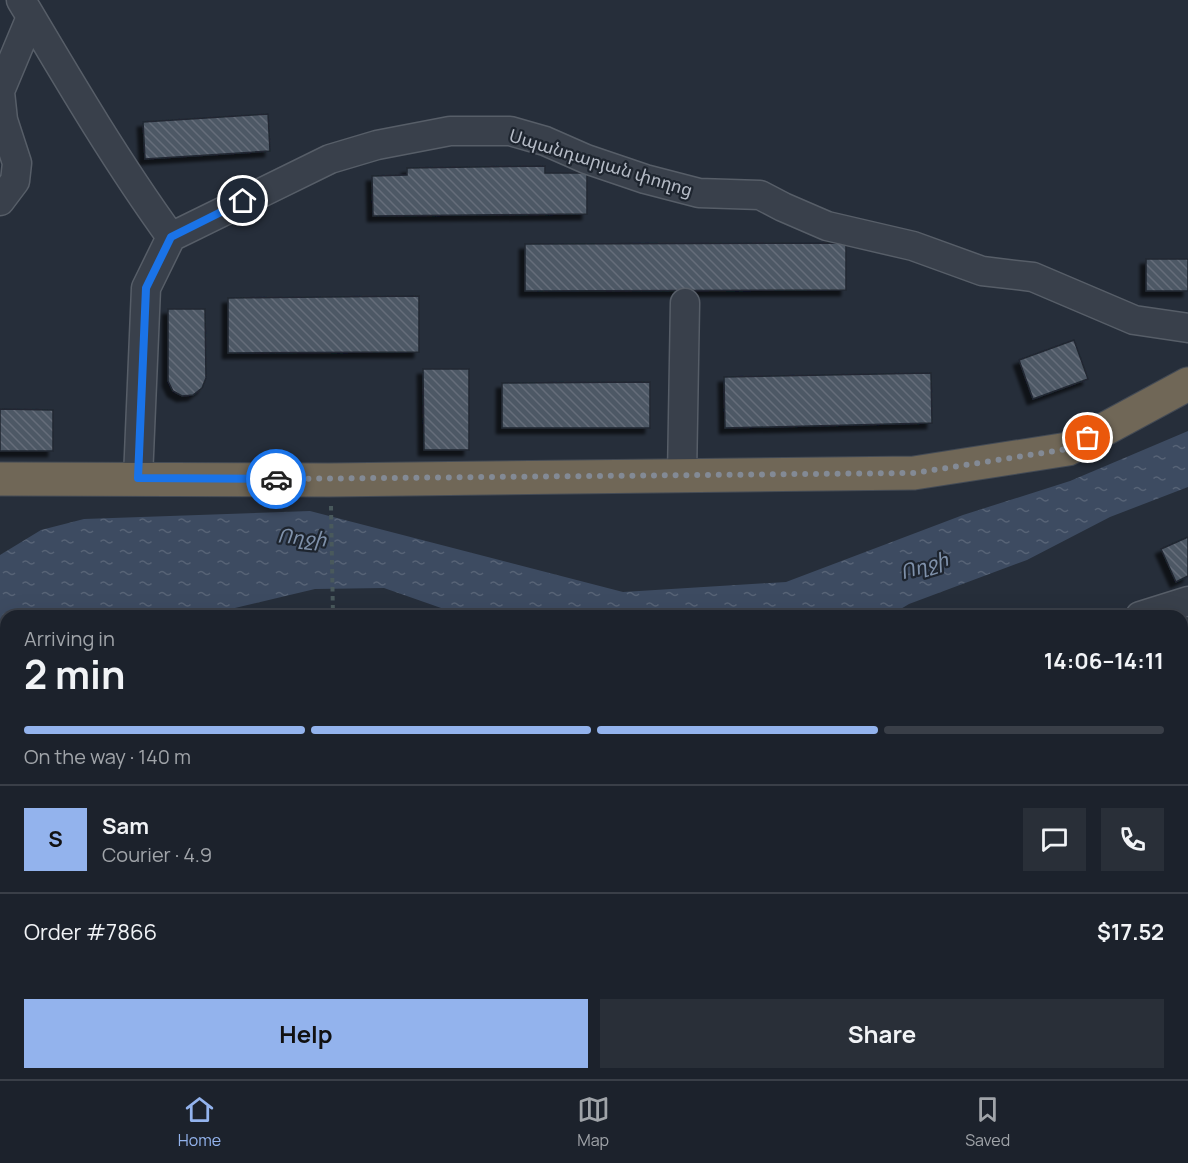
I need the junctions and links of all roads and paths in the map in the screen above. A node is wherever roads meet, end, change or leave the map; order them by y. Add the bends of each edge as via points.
1 (26, 8) edge
2 (0, 91) edge
3 (0, 201) edge
4 (171, 237) junction
5 (685, 303) dead end
6 (1188, 328) edge
7 (1188, 384) edge
8 (682, 476) junction
9 (138, 478) junction
10 (0, 479) edge
11 (331, 504) dead end
12 (1188, 601) edge
13 (333, 610) edge
14 (1159, 610) edge

1 - 2 street
1 - 4 street via 79,100
2 - 3 street via 3,120 16,163 15,181
4 - 6 street, Սպանդարյան փողոց via 330,159 450,131 510,131 645,179 699,193 760,195 827,225 913,246 982,271 1033,277 1134,320
4 - 9 street via 146,288
5 - 8 street
7 - 8 highway via 1068,449 914,473
8 - 9 highway
9 - 10 highway
11 - 13 path
12 - 14 street

